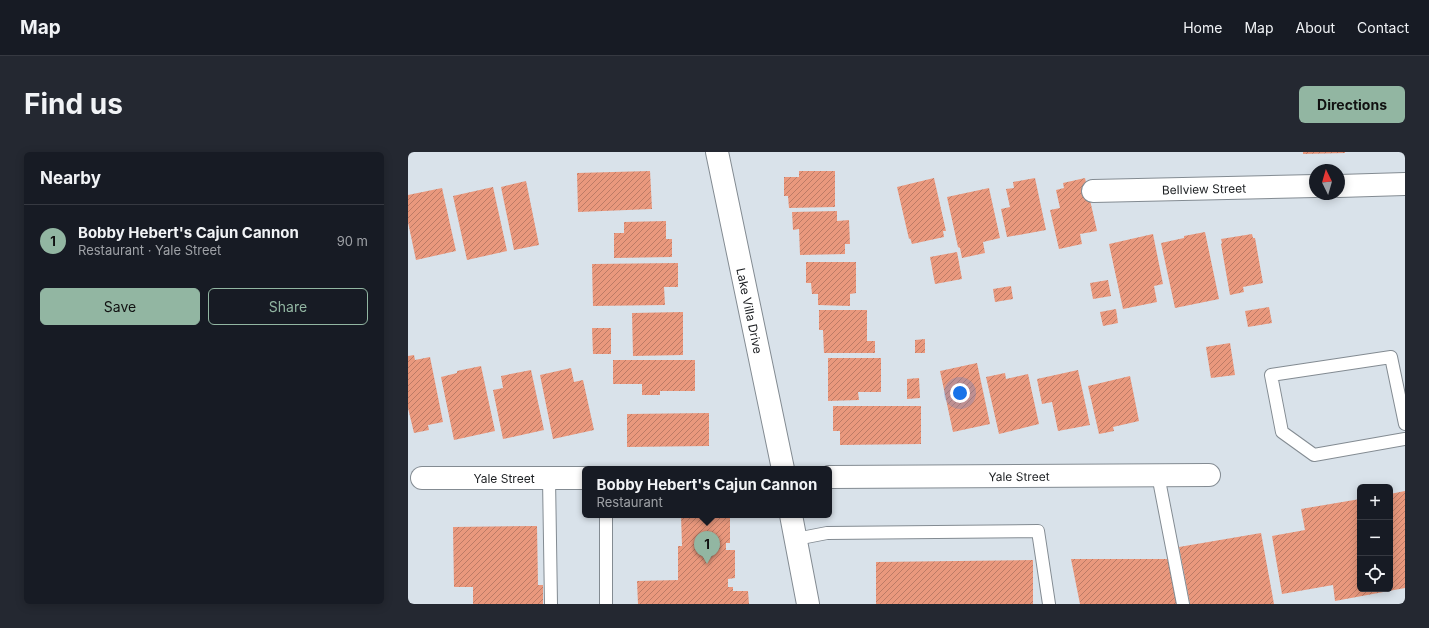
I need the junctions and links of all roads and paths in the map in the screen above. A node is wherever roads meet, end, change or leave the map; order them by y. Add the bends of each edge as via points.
1 (717, 152) edge
2 (1405, 184) edge
3 (1309, 186) edge
4 (1345, 186) edge
5 (1093, 191) dead end
6 (1405, 424) edge
7 (1405, 439) edge
8 (782, 466) edge
9 (1158, 475) junction
10 (1209, 475) dead end
11 (832, 477) edge
12 (422, 478) dead end
13 (549, 478) junction
14 (582, 478) edge
15 (606, 518) edge
16 (792, 518) edge
17 (796, 539) junction
18 (551, 604) edge
19 (606, 604) edge
20 (808, 604) edge
21 (1049, 604) edge
22 (1183, 604) edge

1 - 8 street, Lake Villa Drive
2 - 4 street
3 - 5 street, Bellview Street
6 - 7 lane via 1391,357 1271,375 1282,432 1314,455
9 - 10 street, Yale Street
9 - 11 street, Yale Street
9 - 22 lane
12 - 13 street, Yale Street
13 - 14 street, Yale Street
13 - 18 lane
15 - 19 lane
16 - 17 street
17 - 20 street
17 - 21 lane via 827,533 1038,531

